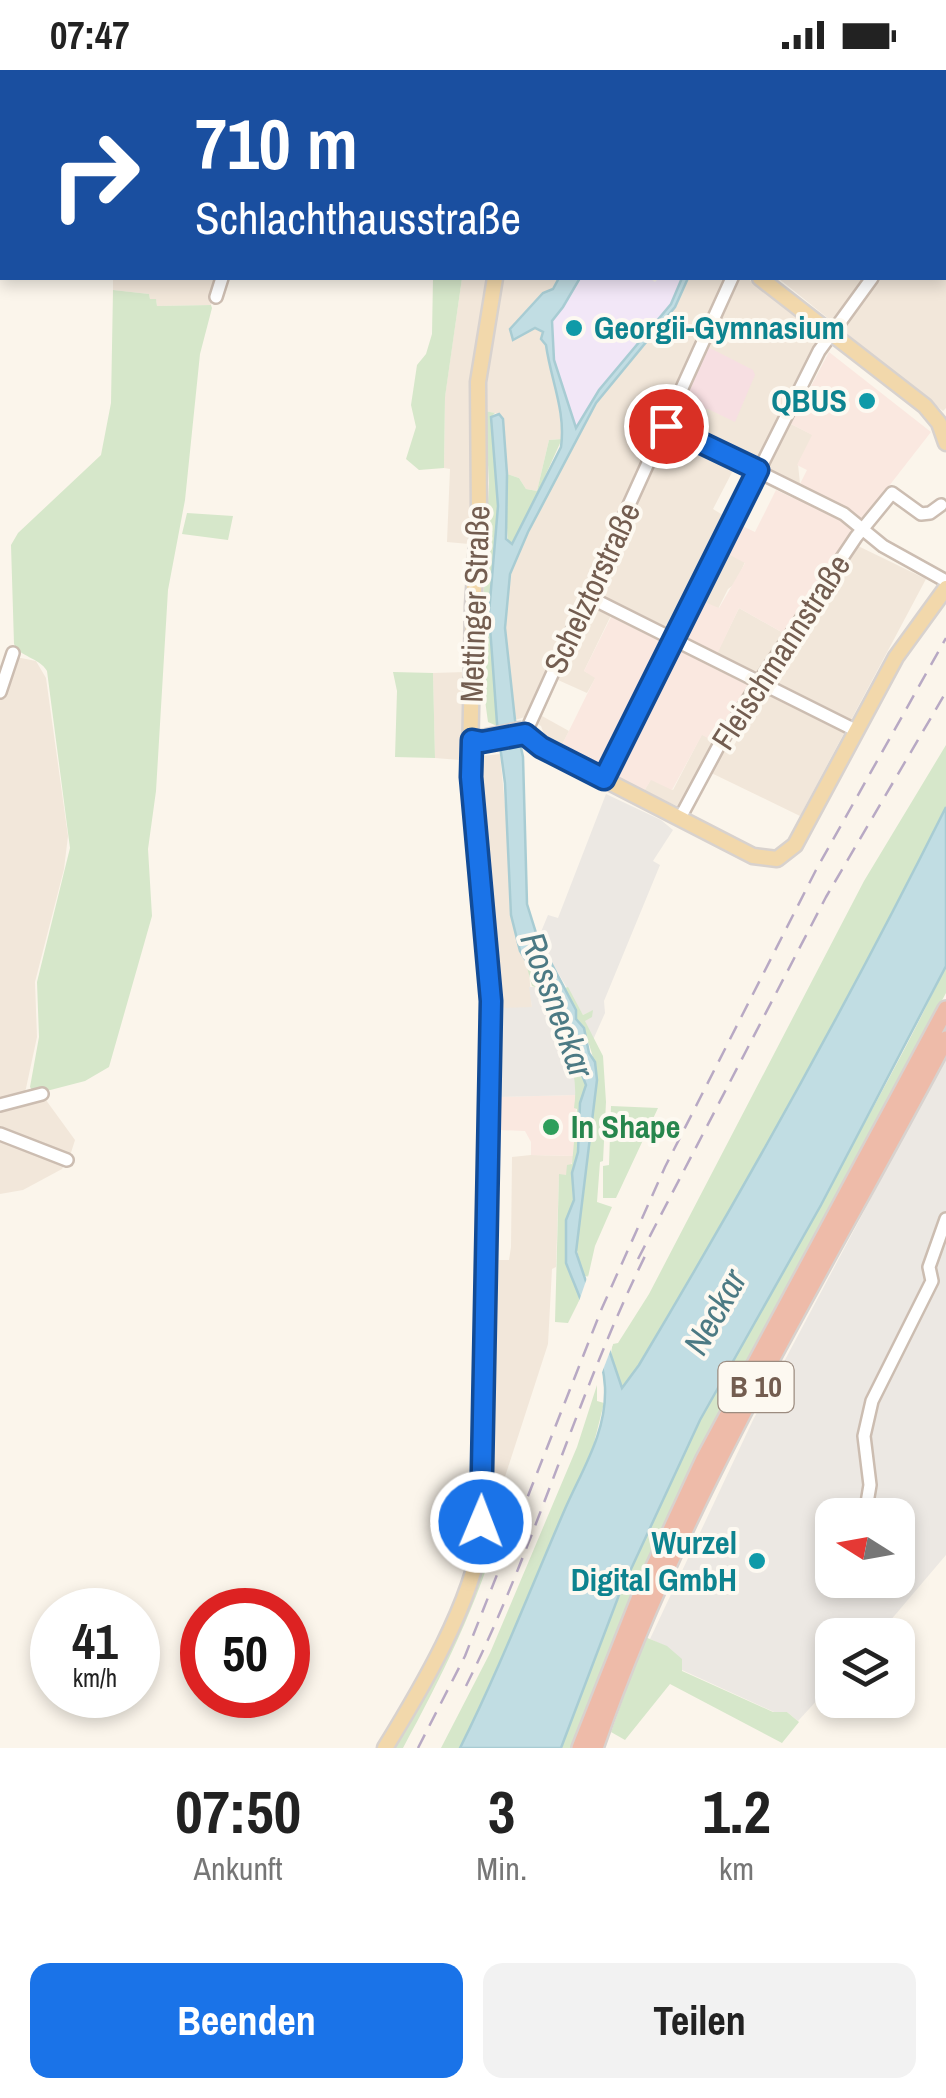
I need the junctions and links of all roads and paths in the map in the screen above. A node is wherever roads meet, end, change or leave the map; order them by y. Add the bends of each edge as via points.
1 (221, 280) edge
2 (495, 280) edge
3 (731, 280) edge
4 (763, 280) edge
5 (870, 280) edge
6 (216, 297) dead end
7 (832, 331) junction
8 (666, 426) junction
9 (946, 443) edge
10 (758, 470) junction
11 (942, 505) dead end
12 (863, 528) junction
13 (946, 584) edge
14 (589, 597) junction
15 (674, 639) junction
16 (14, 652) dead end
17 (759, 682) junction
18 (0, 692) edge
19 (472, 712) junction
20 (855, 730) junction
21 (522, 734) junction
22 (494, 737) junction
23 (472, 740) junction
24 (604, 779) junction
25 (680, 818) junction
26 (946, 1009) edge
27 (946, 1039) edge
28 (42, 1094) dead end
29 (0, 1105) edge
30 (0, 1134) edge
31 (67, 1160) dead end
32 (946, 1219) edge
33 (932, 1281) junction
34 (946, 1285) edge
35 (868, 1498) edge
36 (384, 1748) edge
37 (580, 1748) edge
38 (594, 1748) edge

1 - 6 street
2 - 19 main road, Mettinger Straße via 478,382
3 - 8 street, Schelztorstraße
4 - 7 main road
5 - 7 street
7 - 9 main road via 931,413
7 - 10 street
8 - 10 street
8 - 14 street, Schelztorstraße
10 - 12 street
10 - 15 street
11 - 12 street, Fleischmannstraße via 921,514 892,492
12 - 13 street
12 - 17 street, Fleischmannstraße
13 - 20 main road
14 - 15 street
14 - 21 street, Schelztorstraße
15 - 17 street
15 - 24 street
16 - 18 street
17 - 20 street
17 - 25 street, Fleischmannstraße
19 - 22 main road
19 - 23 main road, Mettinger Straße
20 - 25 main road via 786,854 772,860 753,856
21 - 22 main road
21 - 24 main road
22 - 23 main road
23 - 36 main road, Mettinger Straße via 491,1001 481,1536 438,1652
24 - 25 main road
26 - 37 highway, B 10 via 704,1459
27 - 38 highway, B 10 via 717,1462
28 - 29 street
30 - 31 street
32 - 33 street via 929,1267
33 - 34 street
33 - 35 street via 872,1401 864,1436

